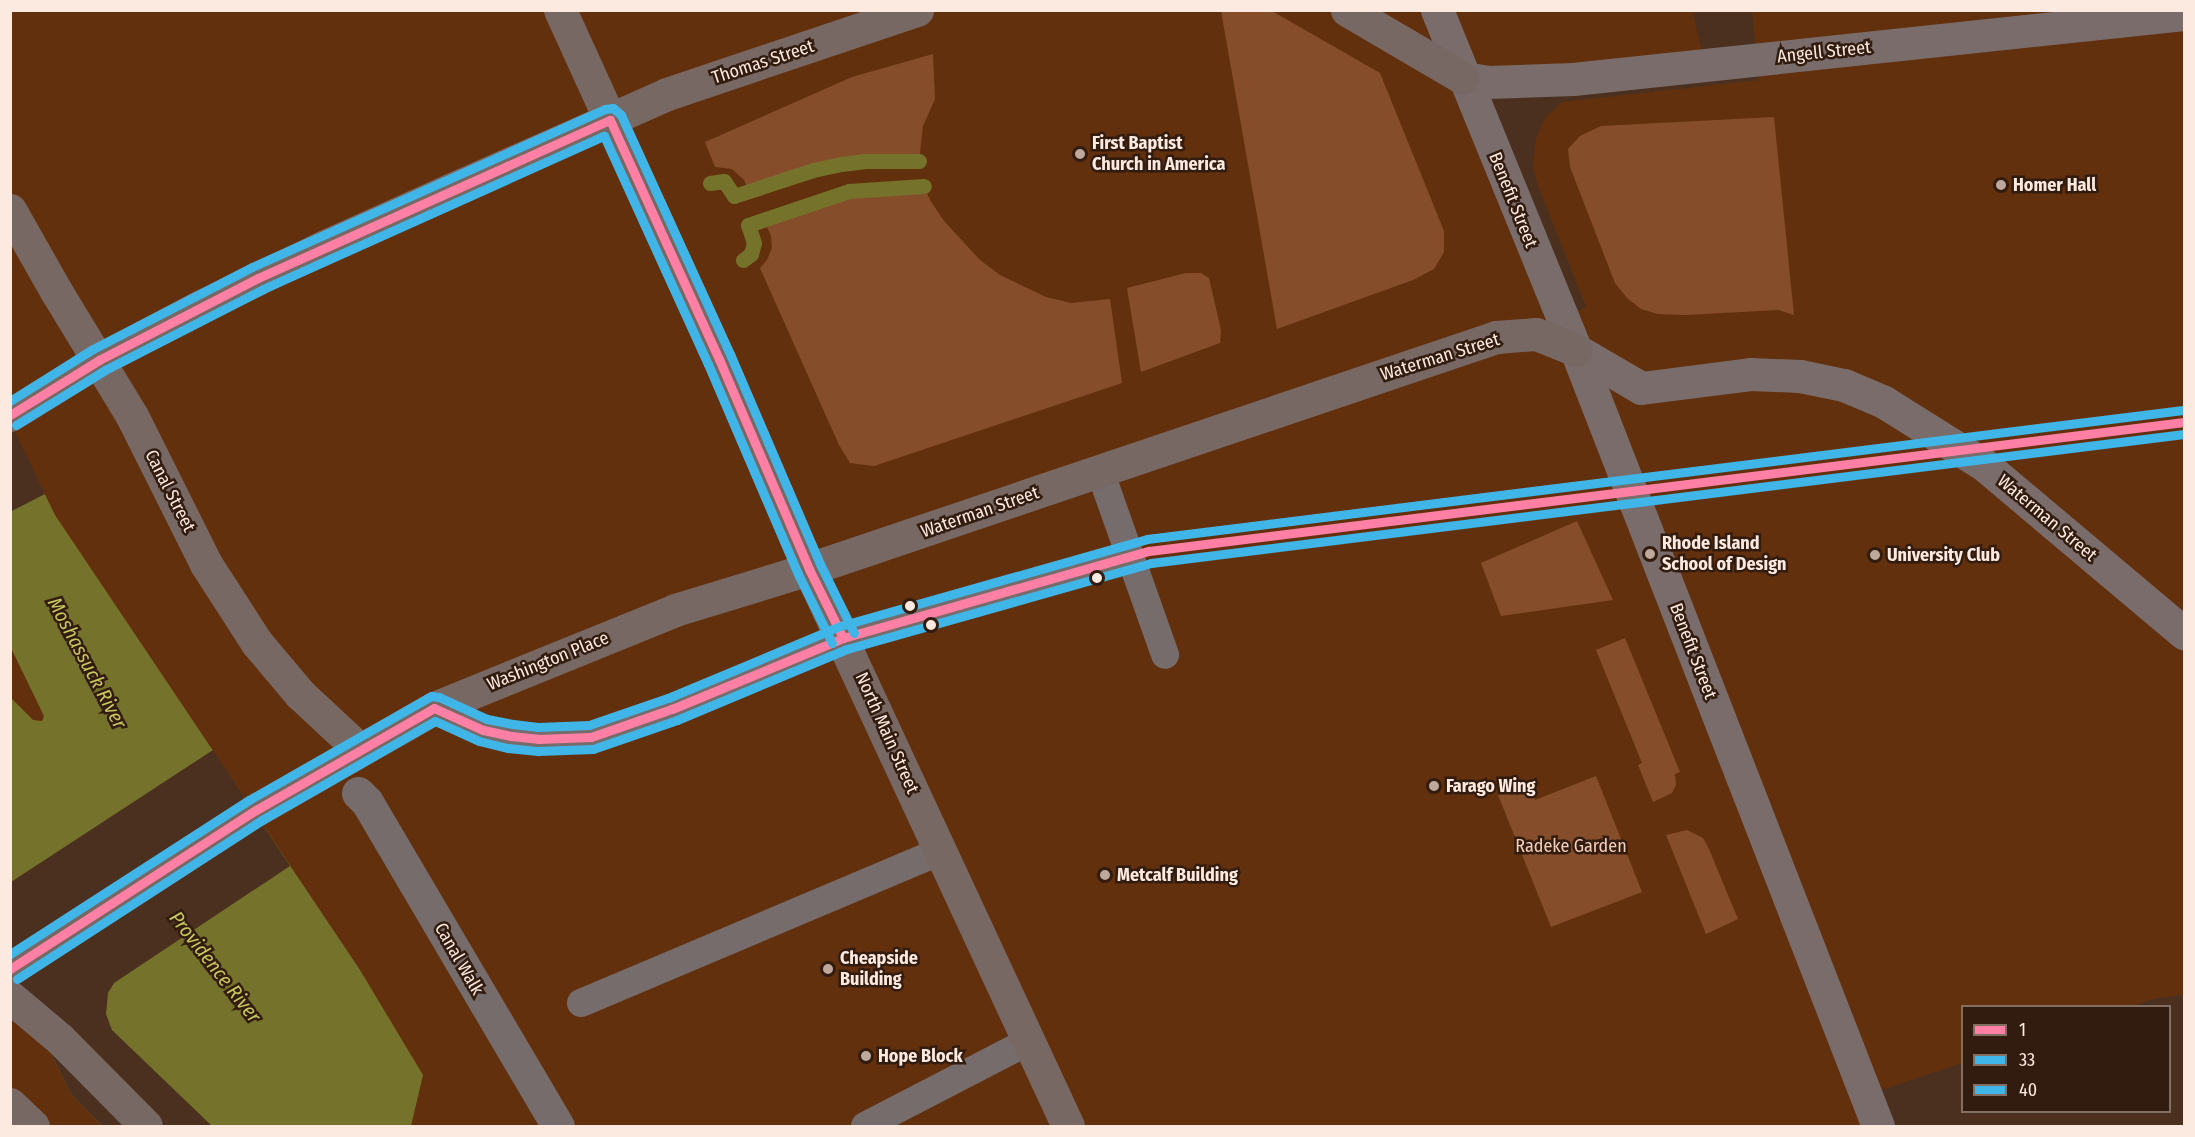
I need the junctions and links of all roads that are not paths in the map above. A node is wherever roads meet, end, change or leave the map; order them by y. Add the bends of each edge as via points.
1 (560, 10) edge
2 (917, 10) edge
3 (1347, 10) edge
4 (1437, 10) edge
5 (2184, 14) edge
6 (2064, 18) edge
7 (1463, 78) junction
8 (610, 120) junction
9 (10, 210) edge
10 (1576, 350) junction
11 (99, 360) junction
12 (14, 412) edge
13 (1100, 471) junction
14 (1111, 560) dead end
15 (809, 569) junction
16 (2184, 633) edge
17 (843, 638) junction
18 (1165, 654) dead end
19 (434, 708) junction
20 (360, 750) junction
21 (358, 793) dead end
22 (940, 851) junction
23 (19, 963) edge
24 (10, 997) edge
25 (581, 1003) dead end
26 (1029, 1041) junction
27 (10, 1104) edge
28 (33, 1126) edge
29 (146, 1126) edge
30 (558, 1126) edge
31 (865, 1126) edge
32 (1068, 1126) edge
33 (1878, 1126) edge

1 - 8 main road, North Main Street
2 - 8 main road, Thomas Street via 667,94
3 - 7 main road
4 - 7 main road, Benefit Street
5 - 6 main road, Angell Street
6 - 7 main road, Angell Street via 1573,79 1488,82
7 - 10 main road, Benefit Street
8 - 11 main road, Thomas Street via 323,247
8 - 15 main road, North Main Street
9 - 11 main road, Canal Street
10 - 13 main road, Waterman Street via 1536,334 1496,337
10 - 16 main road, Waterman Street via 1641,388 1750,374 1800,376 1844,385 1884,402 1983,464
10 - 33 main road, Benefit Street
11 - 12 main road, Thomas Street
11 - 20 main road, Canal Street via 132,416 206,564 257,643 300,693
13 - 15 main road, Waterman Street
13 - 18 lane
14 - 17 lane
15 - 17 main road, North Main Street
15 - 19 main road, Washington Place via 675,610
17 - 19 lane via 672,709 591,737 511,736 483,730
17 - 22 main road, North Main Street
19 - 20 main road, Washington Place
20 - 23 main road, Washington Place via 256,810
21 - 30 street, Canal Walk via 367,802
22 - 25 lane
22 - 26 main road, North Main Street
24 - 29 main road via 60,1039
26 - 31 lane
26 - 32 main road, North Main Street
27 - 28 main road

